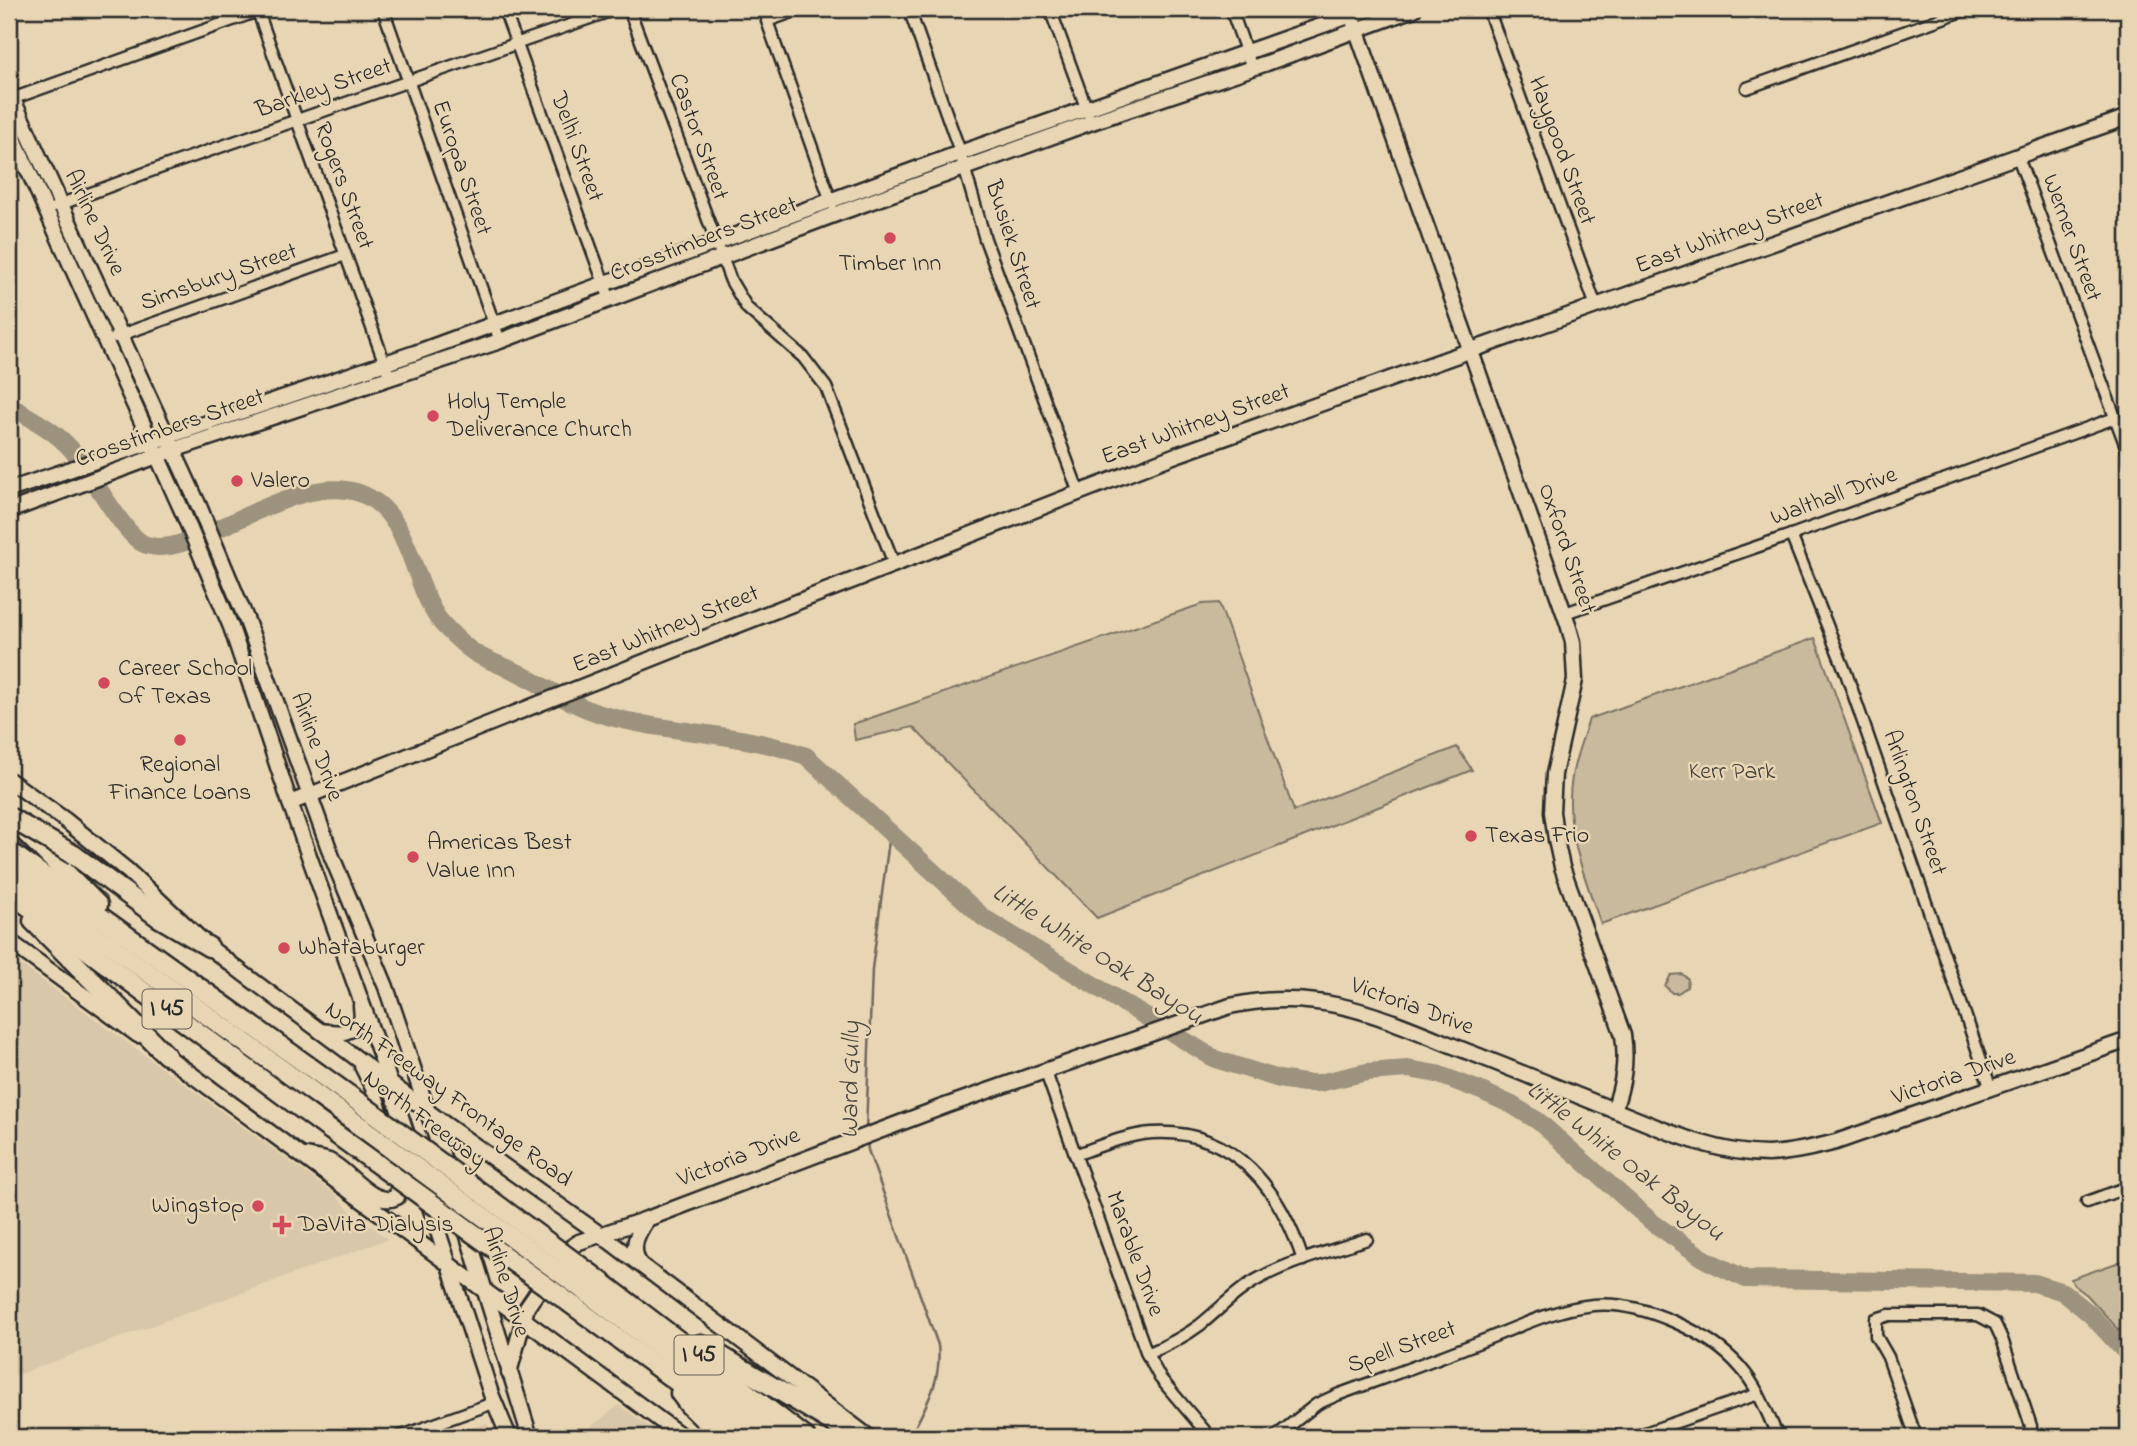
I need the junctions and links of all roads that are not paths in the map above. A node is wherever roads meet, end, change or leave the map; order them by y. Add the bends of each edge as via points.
1 (383, 9) edge
2 (504, 9) edge
3 (616, 9) edge
4 (629, 9) edge
5 (801, 9) edge
6 (909, 9) edge
7 (1050, 9) edge
8 (1231, 9) edge
9 (1369, 9) edge
10 (1414, 9) edge
11 (1488, 9) edge
12 (1968, 9) edge
13 (258, 10) edge
14 (1351, 15) junction
15 (1356, 30) junction
16 (516, 44) junction
17 (1247, 53) junction
18 (1252, 68) junction
19 (409, 82) junction
20 (1747, 88) dead end
21 (10, 97) edge
22 (1089, 115) junction
23 (2128, 117) edge
24 (298, 121) junction
25 (9, 128) edge
26 (960, 153) junction
27 (2018, 157) junction
28 (965, 169) junction
29 (833, 207) junction
30 (53, 208) junction
31 (719, 249) junction
32 (345, 255) junction
33 (604, 285) junction
34 (610, 300) junction
35 (1595, 306) junction
36 (494, 324) junction
37 (121, 335) junction
38 (106, 340) junction
39 (500, 341) junction
40 (1472, 350) junction
41 (385, 362) junction
42 (390, 378) junction
43 (298, 392) junction
44 (305, 408) junction
45 (2115, 418) junction
46 (166, 436) junction
47 (150, 441) junction
48 (173, 450) junction
49 (2128, 452) edge
50 (157, 456) junction
51 (9, 490) edge
52 (1079, 493) junction
53 (13, 509) edge
54 (1791, 535) junction
55 (894, 564) junction
56 (1565, 613) junction
57 (247, 621) junction
58 (231, 627) junction
59 (9, 780) edge
60 (309, 795) junction
61 (290, 803) junction
62 (9, 816) edge
63 (9, 851) edge
64 (9, 872) edge
65 (341, 882) junction
66 (320, 889) junction
67 (9, 894) edge
68 (129, 938) junction
69 (9, 941) edge
70 (209, 947) junction
71 (360, 1001) junction
72 (320, 1031) junction
73 (2128, 1040) edge
74 (166, 1055) junction
75 (359, 1061) junction
76 (1045, 1070) junction
77 (390, 1084) junction
78 (1991, 1088) junction
79 (1614, 1110) junction
80 (429, 1112) junction
81 (301, 1155) junction
82 (1075, 1155) junction
83 (2128, 1187) edge
84 (2087, 1202) dead end
85 (647, 1219) junction
86 (601, 1235) junction
87 (1367, 1239) dead end
88 (1303, 1260) junction
89 (449, 1263) junction
90 (640, 1264) junction
91 (582, 1289) junction
92 (484, 1290) junction
93 (628, 1300) junction
94 (522, 1320) junction
95 (545, 1336) junction
96 (1147, 1354) junction
97 (514, 1355) junction
98 (509, 1373) junction
99 (665, 1373) junction
100 (1758, 1394) junction
101 (496, 1402) junction
102 (529, 1436) edge
103 (1636, 1436) edge
104 (399, 1437) edge
105 (509, 1437) edge
106 (683, 1437) edge
107 (722, 1437) edge
108 (752, 1437) edge
109 (779, 1437) edge
110 (805, 1437) edge
111 (857, 1437) edge
112 (869, 1437) edge
113 (1210, 1437) edge
114 (1275, 1437) edge
115 (1778, 1437) edge
116 (1916, 1437) edge
117 (2029, 1437) edge

1 - 19 street, Europa Street
2 - 16 street, Delhi Street
3 - 16 street, Barkley Street
4 - 31 street, Castor Street
5 - 29 street via 767,21
6 - 26 street, Busiek Street
7 - 22 street
8 - 17 street
9 - 14 main road, Crosstimbers Street
10 - 15 main road, Crosstimbers Street
11 - 35 street, Haygood Street
12 - 20 street
13 - 21 street
13 - 24 street, Rogers Street
14 - 15 main road, Oxford Street
14 - 17 main road, Crosstimbers Street
15 - 18 main road, Crosstimbers Street
15 - 40 main road, Oxford Street
16 - 19 street, Barkley Street
16 - 33 street, Delhi Street
17 - 18 street
17 - 22 main road, Crosstimbers Street
18 - 22 main road, Crosstimbers Street
19 - 24 street, Barkley Street
19 - 36 street, Europa Street
21 - 30 main road, Airline Drive
22 - 26 main road, Crosstimbers Street
22 - 28 main road, Crosstimbers Street
23 - 27 main road, East Whitney Street
24 - 30 street, Barkley Street
24 - 32 street, Rogers Street
25 - 30 main road, Airline Drive
26 - 28 street, Busiek Street
26 - 29 main road, Crosstimbers Street
27 - 35 main road, East Whitney Street
27 - 45 street, Werner Street
28 - 29 main road, Crosstimbers Street
28 - 52 street, Busiek Street via 985,239
29 - 31 main road, Crosstimbers Street
30 - 37 main road, Airline Drive
30 - 38 main road, Airline Drive
31 - 33 main road, Crosstimbers Street
31 - 34 main road, Crosstimbers Street
31 - 55 street, Castor Street via 747,308 803,357 826,387
32 - 37 street, Simsbury Street
32 - 41 street, Rogers Street
33 - 34 street, Delhi Street
33 - 36 main road, Crosstimbers Street
34 - 39 main road, Crosstimbers Street
35 - 40 main road, East Whitney Street
36 - 39 street, Europa Street
36 - 41 main road, Crosstimbers Street
37 - 38 street, Simsbury Street
37 - 46 main road, Airline Drive
38 - 47 main road, Airline Drive
39 - 42 main road, Crosstimbers Street
40 - 52 main road, East Whitney Street
40 - 56 main road, Oxford Street
41 - 42 street, Rogers Street
41 - 43 main road, Crosstimbers Street
42 - 44 main road, Crosstimbers Street
43 - 44 main road
43 - 46 main road, Crosstimbers Street
44 - 48 main road, Crosstimbers Street
45 - 49 street, Werner Street
45 - 54 street, Walthall Drive
46 - 47 main road, Crosstimbers Street
46 - 48 main road, Airline Drive
47 - 50 main road, Airline Drive
47 - 51 main road, Crosstimbers Street
48 - 50 main road, Crosstimbers Street
48 - 57 main road, Airline Drive
50 - 53 main road, Crosstimbers Street
50 - 58 main road, Airline Drive
51 - 53 main road
52 - 55 main road, East Whitney Street
54 - 56 street, Walthall Drive
54 - 78 street, Arlington Street via 1846,673
55 - 60 main road, East Whitney Street
56 - 79 main road, Oxford Street via 1573,642 1575,680 1554,774 1552,812 1562,867 1623,1035 1627,1056
57 - 58 main road
57 - 60 main road, Airline Drive
58 - 61 main road, Airline Drive
59 - 70 main road, North Freeway Frontage Road via 109,855
60 - 61 main road, East Whitney Street
60 - 65 main road, Airline Drive
61 - 66 main road, Airline Drive
62 - 68 highway
62 - 70 highway, bridge
63 - 68 highway, North Freeway / I 45
64 - 91 highway, North Freeway, bridge
65 - 66 main road
65 - 80 main road, Airline Drive via 386,987
66 - 71 main road, Airline Drive
67 - 74 highway
67 - 91 highway, North Freeway / I 45, bridge via 326,1127
68 - 91 highway, North Freeway / I 45, bridge via 349,1094
69 - 74 main road
70 - 72 main road, North Freeway Frontage Road
71 - 72 main road via 362,1018 353,1029
71 - 77 main road, Airline Drive
72 - 75 main road, North Freeway Frontage Road
73 - 78 main road, Victoria Drive
74 - 81 main road
75 - 77 main road, North Freeway Frontage Road
75 - 81 main road via 373,1088 396,1169 397,1197 376,1197 329,1161
76 - 79 main road, Victoria Drive via 1230,1006 1260,999 1297,999 1353,1007
76 - 82 street, Marable Drive
76 - 85 main road, Victoria Drive
77 - 80 main road, North Freeway Frontage Road
77 - 89 main road, Airline Drive
78 - 79 main road, Victoria Drive via 1836,1142 1767,1154 1688,1139
80 - 86 main road, North Freeway Frontage Road
80 - 92 main road, Airline Drive
81 - 89 main road
82 - 88 street via 1151,1133 1174,1133 1215,1145 1239,1158 1274,1194
82 - 96 street, Marable Drive
83 - 84 street
85 - 86 main road, Victoria Drive
85 - 90 main road via 635,1244
86 - 90 main road, North Freeway Frontage Road
86 - 94 main road, Victoria Drive via 567,1250 534,1294
87 - 88 street
88 - 96 street via 1259,1278 1198,1326
89 - 92 main road
89 - 101 main road, Airline Drive
90 - 112 main road, North Freeway Frontage Road
91 - 93 highway, North Freeway / I 45
91 - 99 highway, North Freeway / I 45
91 - 109 highway, North Freeway
92 - 94 main road
92 - 98 main road, Airline Drive
93 - 110 highway, North Freeway / I 45
93 - 111 highway
94 - 95 main road
94 - 97 main road, Victoria Drive
95 - 97 main road via 524,1341
95 - 106 main road
96 - 113 street, Marable Drive via 1160,1378
97 - 98 main road, Victoria Drive
98 - 102 main road, Airline Drive
99 - 107 highway
99 - 108 highway, North Freeway / I 45
100 - 103 street
100 - 114 street, Spell Street via 1741,1367 1723,1352 1665,1318 1619,1306 1594,1305 1557,1313 1317,1404
100 - 115 street, Spell Street
101 - 102 main road via 507,1404 513,1422
101 - 104 street
101 - 105 main road, Airline Drive
116 - 117 street via 1876,1336 1876,1319 1889,1315 1978,1315 1995,1325 2031,1426

